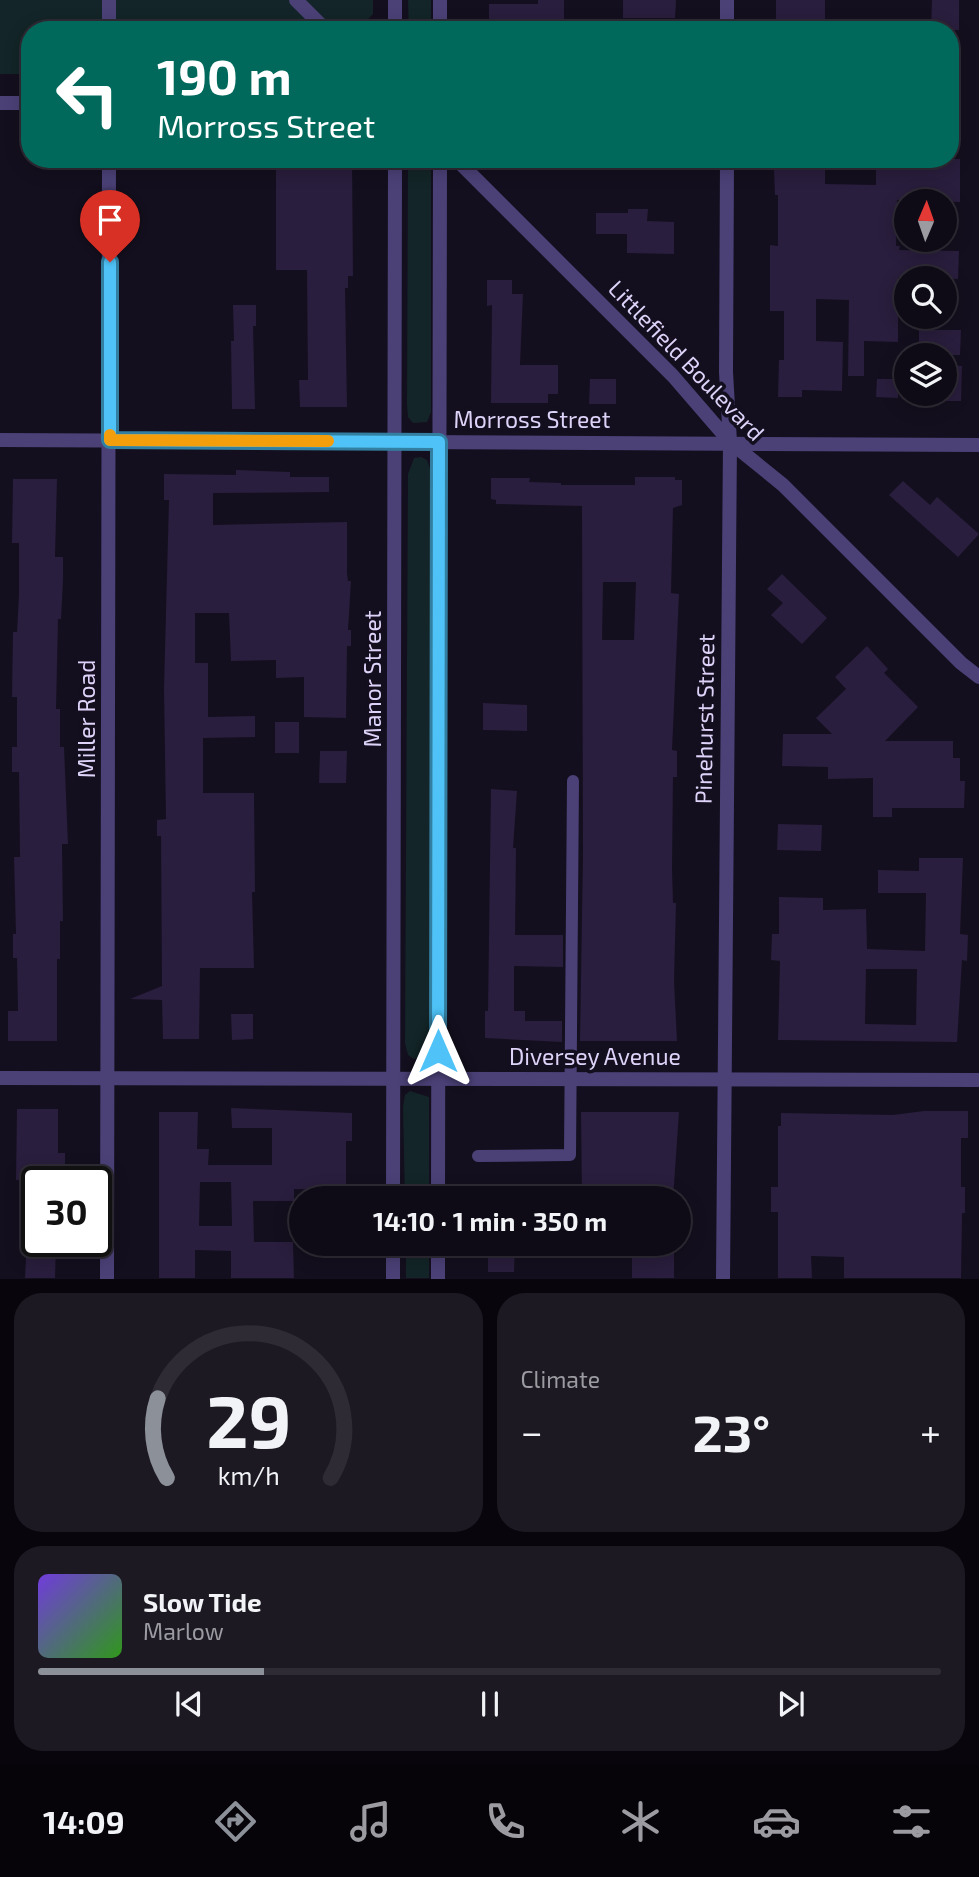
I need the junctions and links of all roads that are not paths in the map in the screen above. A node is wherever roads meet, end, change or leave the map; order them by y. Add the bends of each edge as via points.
1 (109, 0) edge
2 (296, 0) edge
3 (395, 0) edge
4 (440, 0) edge
5 (727, 0) edge
6 (109, 21) edge
7 (317, 21) edge
8 (395, 21) edge
9 (440, 21) edge
10 (727, 21) edge
11 (0, 103) edge
12 (21, 103) edge
13 (109, 168) edge
14 (395, 168) edge
15 (440, 168) edge
16 (465, 168) edge
17 (727, 168) edge
18 (0, 440) edge
19 (110, 440) junction
20 (397, 442) junction
21 (439, 442) junction
22 (730, 442) junction
23 (979, 445) edge
24 (979, 677) edge
25 (573, 781) dead end
26 (107, 1077) junction
27 (0, 1078) edge
28 (393, 1078) junction
29 (438, 1078) junction
30 (571, 1079) junction
31 (723, 1079) junction
32 (979, 1080) edge
33 (478, 1156) dead end
34 (393, 1186) edge
35 (438, 1186) edge
36 (393, 1256) edge
37 (438, 1256) edge
38 (107, 1279) edge
39 (393, 1279) edge
40 (438, 1279) edge
41 (723, 1279) edge

1 - 6 street
2 - 7 street
3 - 8 street
4 - 9 street
5 - 10 street
11 - 12 street
13 - 19 street, Miller Road
14 - 20 street, Manor Street
15 - 21 street
16 - 22 street, Littlefield Boulevard via 673,376
17 - 22 street, Pinehurst Street
18 - 19 street, Morross Street
19 - 20 street, Morross Street
19 - 26 street, Miller Road
20 - 21 street, Morross Street
20 - 28 street, Manor Street
21 - 22 street, Morross Street
21 - 29 street
22 - 23 street, Morross Street
22 - 24 street, Littlefield Boulevard via 783,485
22 - 31 street, Pinehurst Street
25 - 30 lane
26 - 27 street, Diversey Avenue
26 - 28 street, Diversey Avenue
26 - 38 street, Miller Road
28 - 29 street, Diversey Avenue
28 - 34 street, Manor Street
29 - 30 street, Diversey Avenue
29 - 35 street
30 - 31 street, Diversey Avenue
30 - 33 lane via 570,1155
31 - 32 street, Diversey Avenue
31 - 41 street, Pinehurst Street
36 - 39 street
37 - 40 street

